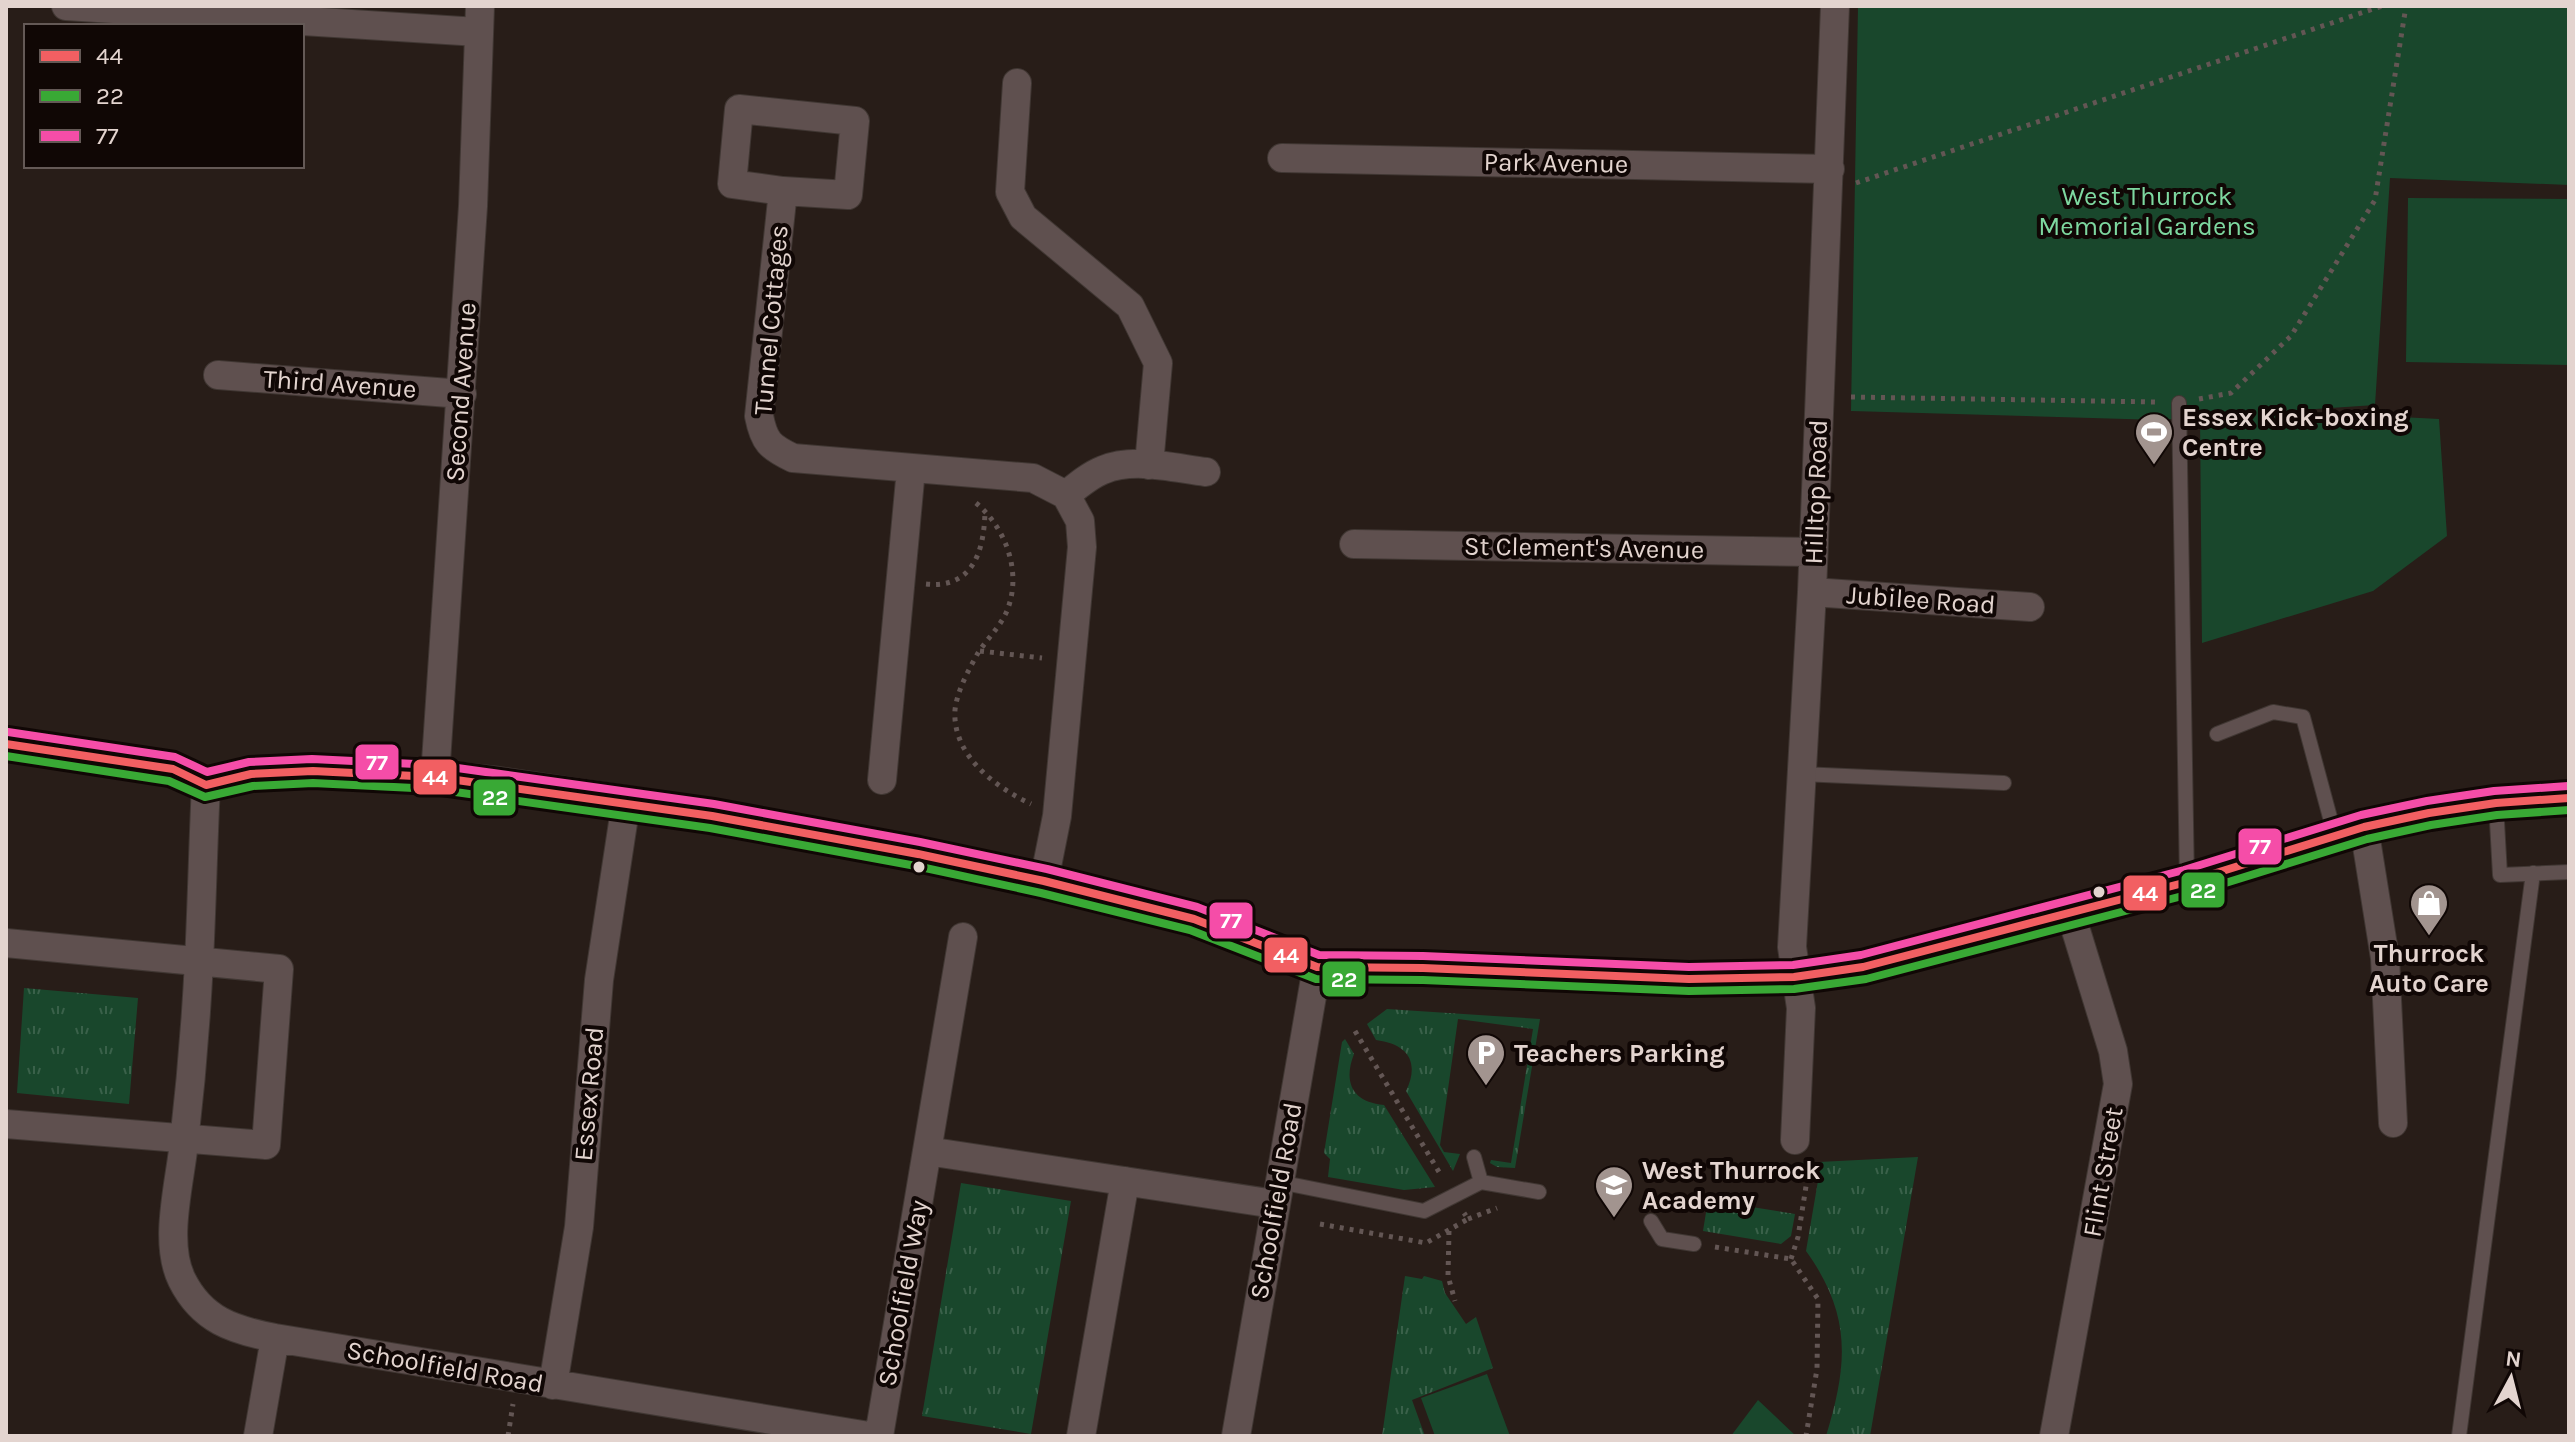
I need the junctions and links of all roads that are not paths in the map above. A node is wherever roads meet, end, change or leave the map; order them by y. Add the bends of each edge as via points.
1 (66, 6) edge
2 (1835, 6) edge
3 (479, 19) edge
4 (1017, 83) dead end
5 (1282, 158) dead end
6 (1830, 169) junction
7 (783, 191) junction
8 (218, 375) dead end
9 (462, 394) junction
10 (2179, 403) road end
11 (1149, 465) junction
12 (911, 469) junction
13 (1206, 472) dead end
14 (1066, 495) junction
15 (1354, 544) dead end
16 (1813, 552) junction
17 (1812, 592) junction
18 (2030, 607) dead end
19 (2217, 734) dead end
20 (6, 744) edge
21 (1801, 774) junction
22 (435, 777) junction
23 (882, 780) dead end
24 (2004, 783) dead end
25 (206, 785) junction
26 (2569, 798) edge
27 (626, 803) junction
28 (2496, 803) junction
29 (2349, 832) junction
30 (2569, 872) edge
31 (2533, 873) junction
32 (1044, 881) junction
33 (2187, 882) junction
34 (2070, 911) junction
35 (963, 937) dead end
36 (6, 943) edge
37 (199, 961) junction
38 (1317, 967) junction
39 (1794, 977) junction
40 (2393, 1123) dead end
41 (6, 1124) edge
42 (184, 1140) junction
43 (1795, 1140) dead end
44 (927, 1151) junction
45 (1474, 1157) dead end
46 (1125, 1181) junction
47 (1481, 1182) junction
48 (1539, 1192) dead end
49 (1277, 1193) junction
50 (1651, 1221) dead end
51 (1694, 1244) road end
52 (275, 1338) junction
53 (553, 1385) junction
54 (258, 1436) edge
55 (869, 1436) edge
56 (879, 1436) edge
57 (1081, 1436) edge
58 (1236, 1436) edge
59 (2054, 1436) edge
60 (2459, 1436) edge

1 - 3 street
2 - 6 street, Hilltop Road
3 - 9 street, Second Avenue
4 - 11 street via 1010,192 1023,217 1130,306 1158,363
5 - 6 street, Park Avenue
6 - 16 street, Hilltop Road
7 - 7 street, Tunnel Cottages via 732,184 739,109 855,121 848,195
7 - 12 street, Tunnel Cottages via 759,416 763,436 793,458
8 - 9 street, Third Avenue
9 - 22 street, Second Avenue
10 - 33 lane
11 - 13 street
11 - 14 street via 1103,470
12 - 14 street, Tunnel Cottages via 1033,478
12 - 23 street
14 - 32 street via 1080,521 1082,547 1057,816
15 - 16 street, St Clement's Avenue
16 - 17 street, Hilltop Road
17 - 18 street, Jubilee Road
17 - 21 street, Hilltop Road
19 - 29 lane via 2273,712 2303,717
20 - 25 street via 173,769
21 - 24 lane
21 - 39 street, Hilltop Road
22 - 25 street via 285,772
22 - 27 street
25 - 37 street, Schoolfield Road
26 - 28 street
27 - 32 street via 817,834
27 - 53 street, Essex Road via 599,980 579,1227
28 - 29 street
28 - 31 lane via 2500,875
29 - 33 street
29 - 40 street via 2385,958
30 - 31 lane
31 - 60 lane
32 - 38 street via 1194,919
33 - 34 street
34 - 39 street via 1863,967
34 - 59 street, Flint Street via 2113,1051 2118,1084
35 - 44 street, Schoolfield Way
36 - 37 street
37 - 42 street, Schoolfield Road
37 - 42 street via 279,969 266,1145
38 - 39 street via 1689,979
38 - 49 street, Schoolfield Road
39 - 43 street, Hilltop Road via 1801,1008
41 - 42 street
42 - 52 street, Schoolfield Road via 172,1241 181,1279 213,1318 240,1331
44 - 46 street
44 - 56 street, Schoolfield Way
45 - 47 lane
46 - 49 street
46 - 57 street
47 - 48 lane
47 - 49 lane via 1424,1211
49 - 58 street, Schoolfield Road
50 - 51 lane via 1662,1239
52 - 53 street, Schoolfield Road
52 - 54 street
53 - 55 street, Schoolfield Road

